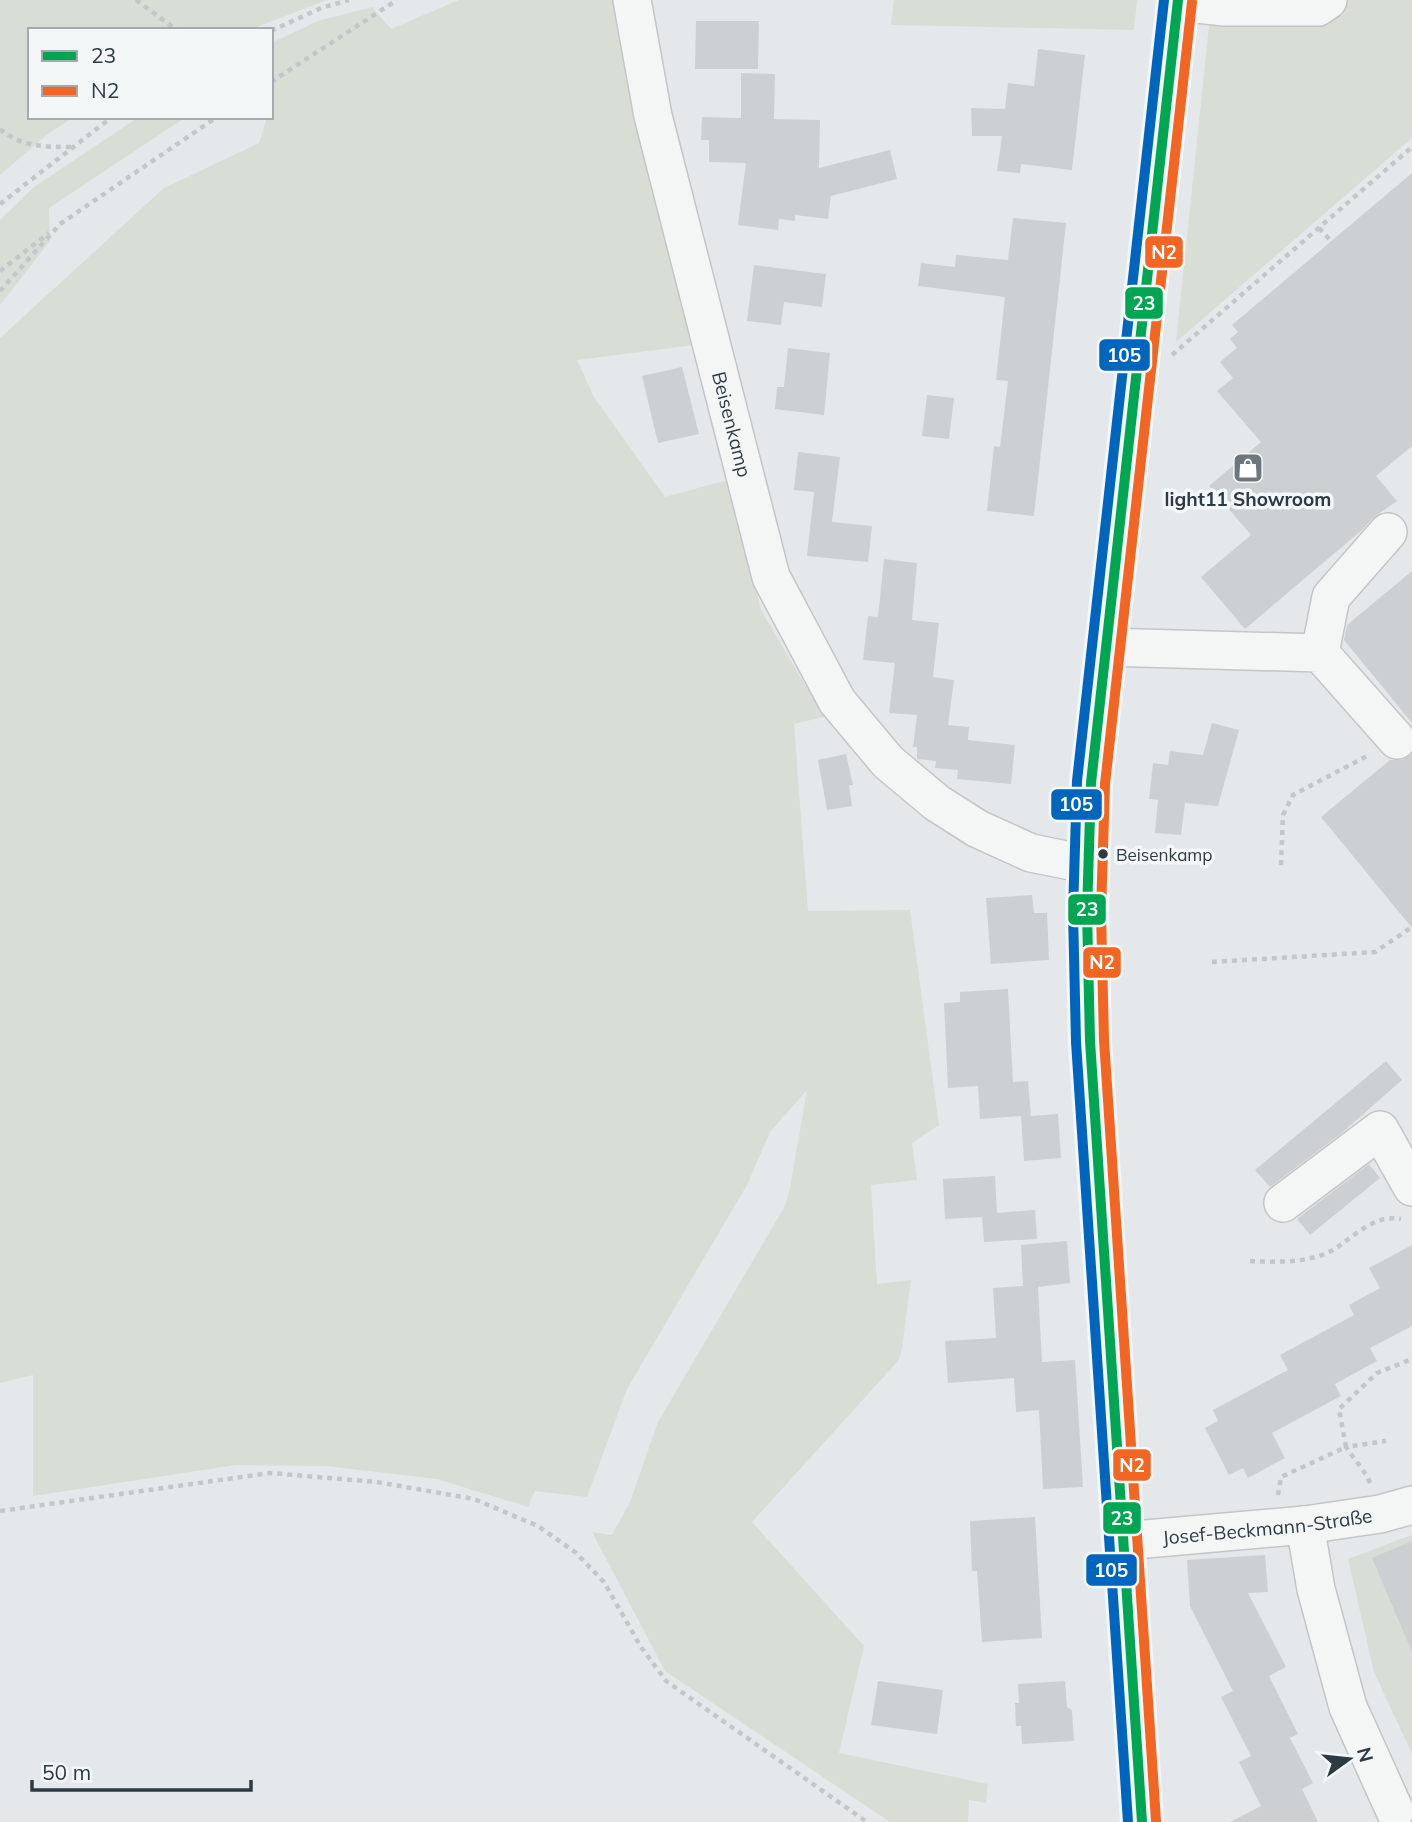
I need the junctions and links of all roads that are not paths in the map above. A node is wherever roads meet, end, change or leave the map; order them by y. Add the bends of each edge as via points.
1 (632, 0) edge
2 (1328, 0) edge
3 (1178, 1) edge
4 (1388, 532) dead end
5 (1106, 647) junction
6 (1320, 653) junction
7 (1397, 740) road end
8 (1086, 864) junction
9 (1412, 1187) edge
10 (1283, 1203) dead end
11 (1396, 1509) edge
12 (1288, 1526) junction
13 (1123, 1541) junction
14 (1397, 1812) edge
15 (1142, 1822) edge

1 - 8 street, Beisenkamp via 653,116 771,577 837,701 888,762 937,803 978,829 1031,853
2 - 3 street via 1318,7 1224,7
3 - 5 street
4 - 6 street via 1331,597
5 - 6 street
5 - 8 street
6 - 7 street
8 - 13 street via 1085,941
9 - 10 street via 1380,1130
11 - 12 street, Josef-Beckmann-Straße
12 - 13 street, Josef-Beckmann-Straße
12 - 14 street via 1316,1589 1348,1707
13 - 15 street

